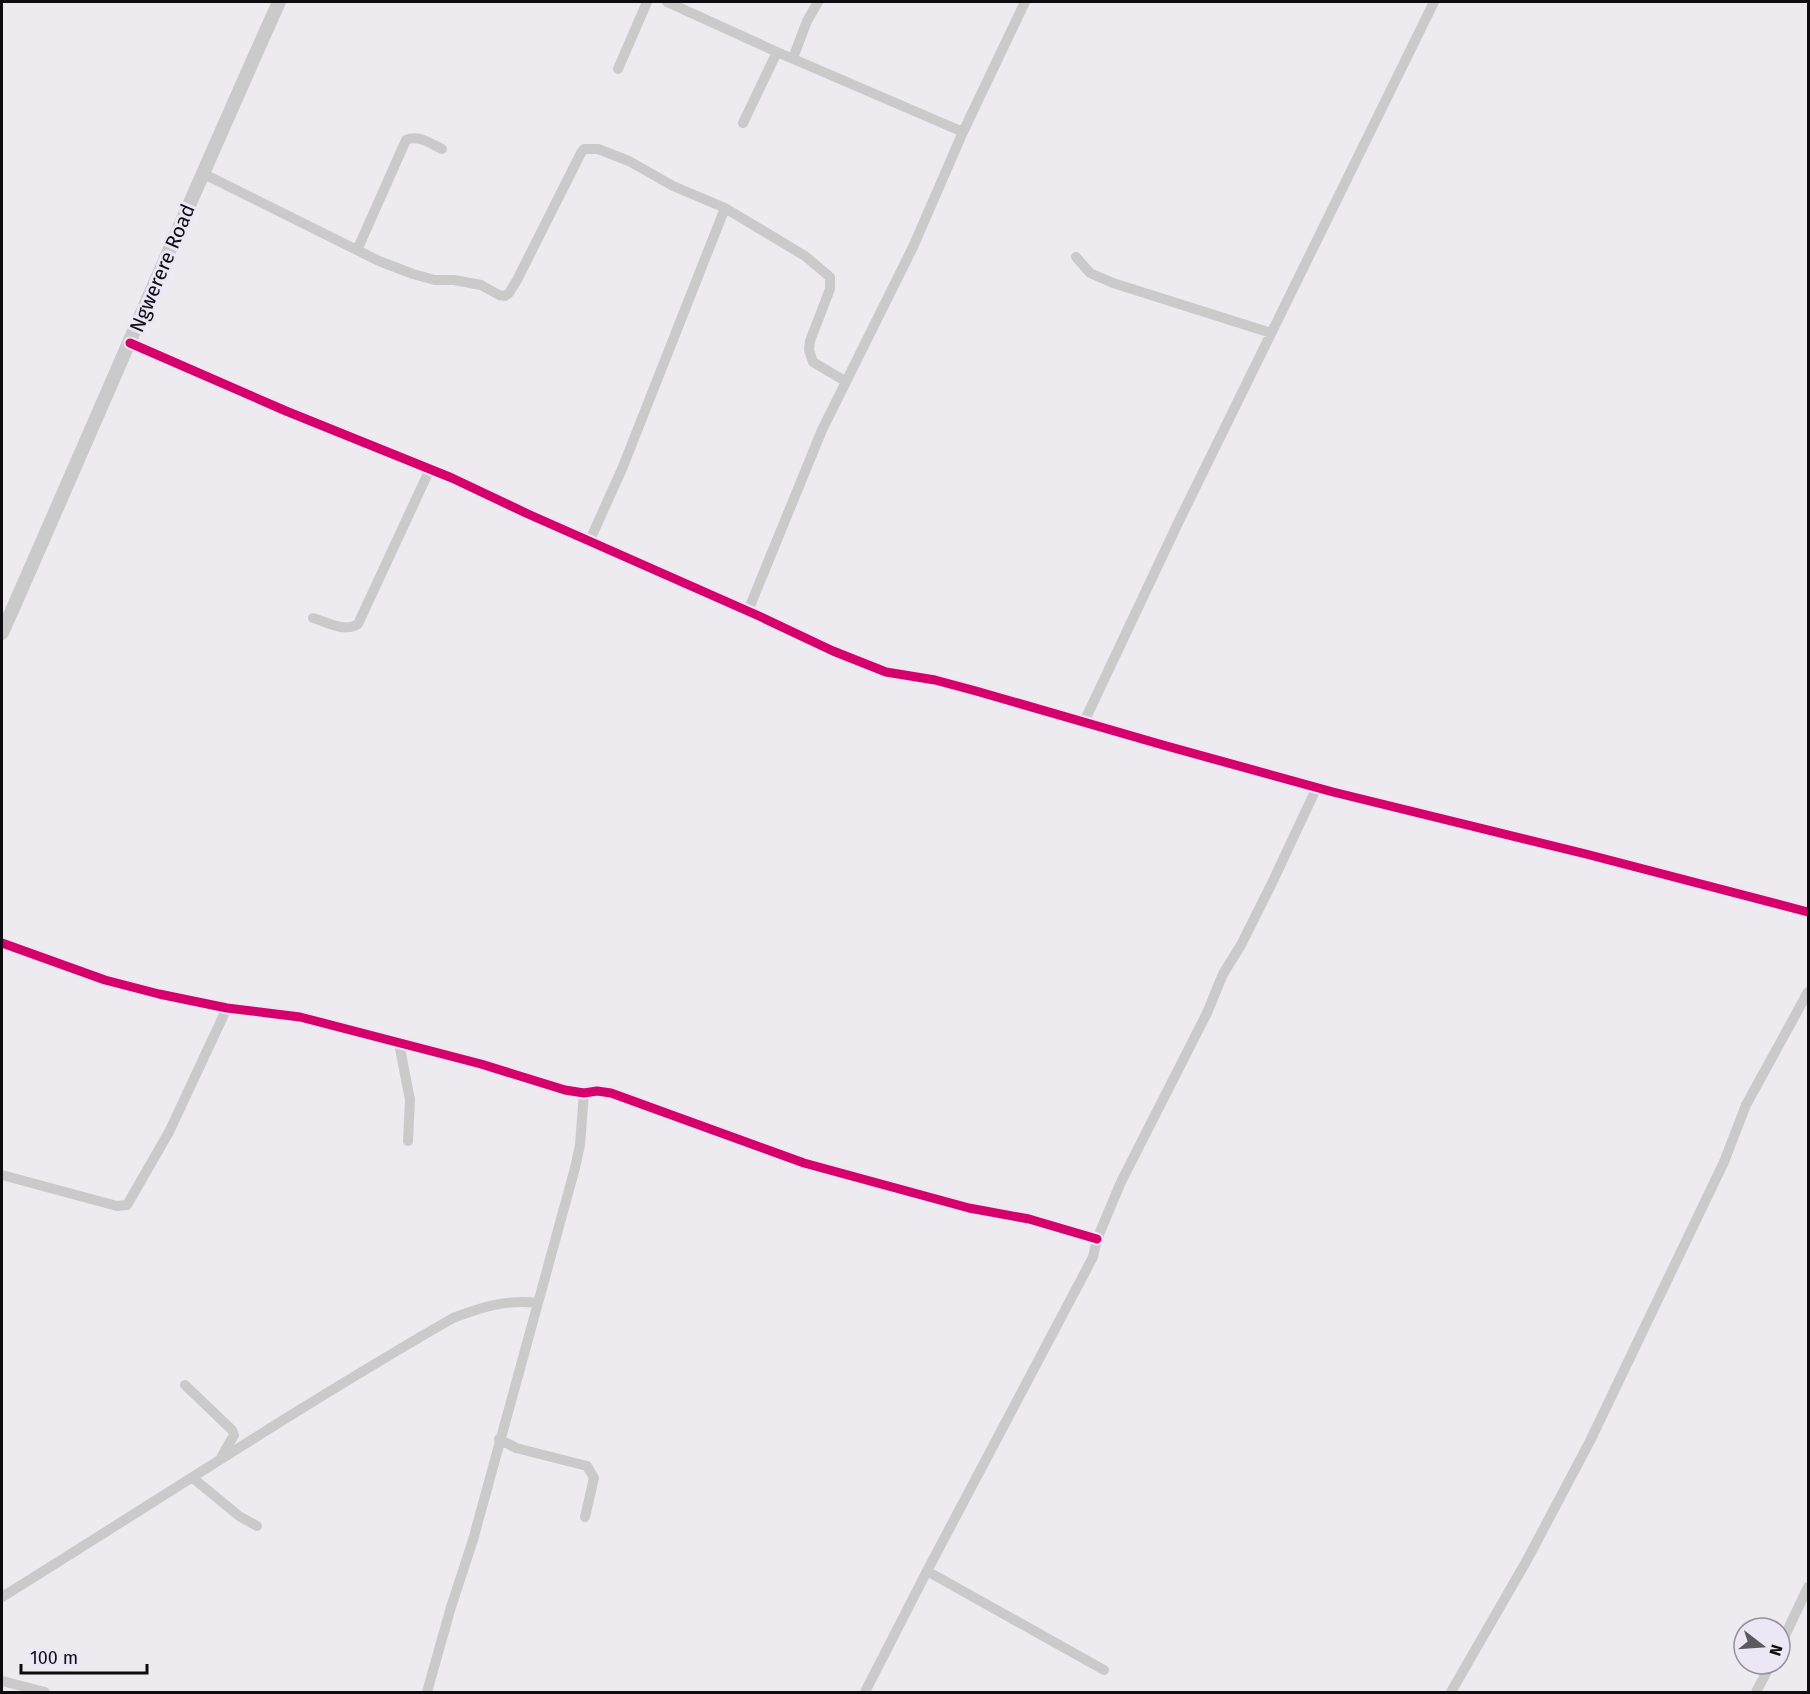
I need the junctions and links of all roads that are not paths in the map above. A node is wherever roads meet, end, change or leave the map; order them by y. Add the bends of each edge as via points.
1 (279, 2) edge
2 (647, 2) edge
3 (667, 2) edge
4 (818, 2) edge
5 (1025, 2) edge
6 (1434, 2) edge
7 (777, 52) junction
8 (793, 57) junction
9 (618, 69) dead end
10 (743, 123) dead end
11 (963, 132) junction
12 (442, 149) dead end
13 (202, 173) junction
14 (725, 208) junction
15 (360, 251) junction
16 (1076, 257) dead end
17 (1270, 333) junction
18 (130, 343) junction
19 (845, 381) junction
20 (430, 469) junction
21 (589, 542) junction
22 (747, 611) junction
23 (313, 618) dead end
24 (2, 633) edge
25 (1084, 722) junction
26 (1317, 787) junction
27 (1809, 912) edge
28 (2, 943) edge
29 (1809, 992) edge
30 (227, 1008) junction
31 (399, 1042) junction
32 (584, 1093) junction
33 (408, 1141) dead end
34 (2, 1175) edge
35 (1097, 1239) junction
36 (538, 1303) junction
37 (184, 1385) dead end
38 (499, 1439) junction
39 (216, 1463) junction
40 (193, 1478) junction
41 (585, 1517) dead end
42 (257, 1526) dead end
43 (927, 1571) junction
44 (1809, 1587) edge
45 (2, 1597) edge
46 (1792, 1622) edge
47 (1104, 1670) dead end
48 (1765, 1676) edge
49 (2, 1681) edge
50 (45, 1692) edge
51 (427, 1692) edge
52 (865, 1692) edge
53 (1451, 1692) edge
54 (1756, 1692) edge

1 - 13 main road, Ngwerere Road
2 - 9 street
3 - 7 street
4 - 8 street
5 - 11 street
6 - 17 street
7 - 8 street
7 - 10 street
8 - 11 street
11 - 19 street via 913,247
12 - 15 street via 419,139 406,141 358,248
13 - 15 street
13 - 18 main road, Ngwerere Road
14 - 15 street via 673,186 629,161 598,149 585,149 505,296 480,285 413,274
14 - 19 street via 805,256 830,277 830,289 809,350 813,362
14 - 21 street via 622,469
16 - 17 street via 1090,273 1113,283
17 - 25 street
18 - 20 street
18 - 24 main road, Ngwerere Road
19 - 22 street
20 - 21 street
20 - 23 street via 358,624 346,628
21 - 22 street
22 - 25 street via 886,672 976,690
25 - 26 street
26 - 27 street
26 - 35 street via 1274,881 1223,974 1121,1182
28 - 30 street via 105,980
29 - 53 street via 1746,1105 1724,1162 1590,1441
30 - 31 street via 300,1017
30 - 34 street via 169,1132 127,1205 117,1206
31 - 32 street
31 - 33 street via 410,1100
32 - 35 street via 610,1093 804,1163
32 - 36 street via 578,1154
35 - 43 street via 1093,1257
36 - 38 street
36 - 39 street via 508,1301 453,1318
37 - 39 street via 232,1430 232,1442
38 - 41 street via 516,1448 587,1466 594,1478
38 - 51 street
39 - 40 street
40 - 42 street
40 - 45 street
43 - 47 street
43 - 52 street
44 - 46 street
48 - 54 street
49 - 50 street

